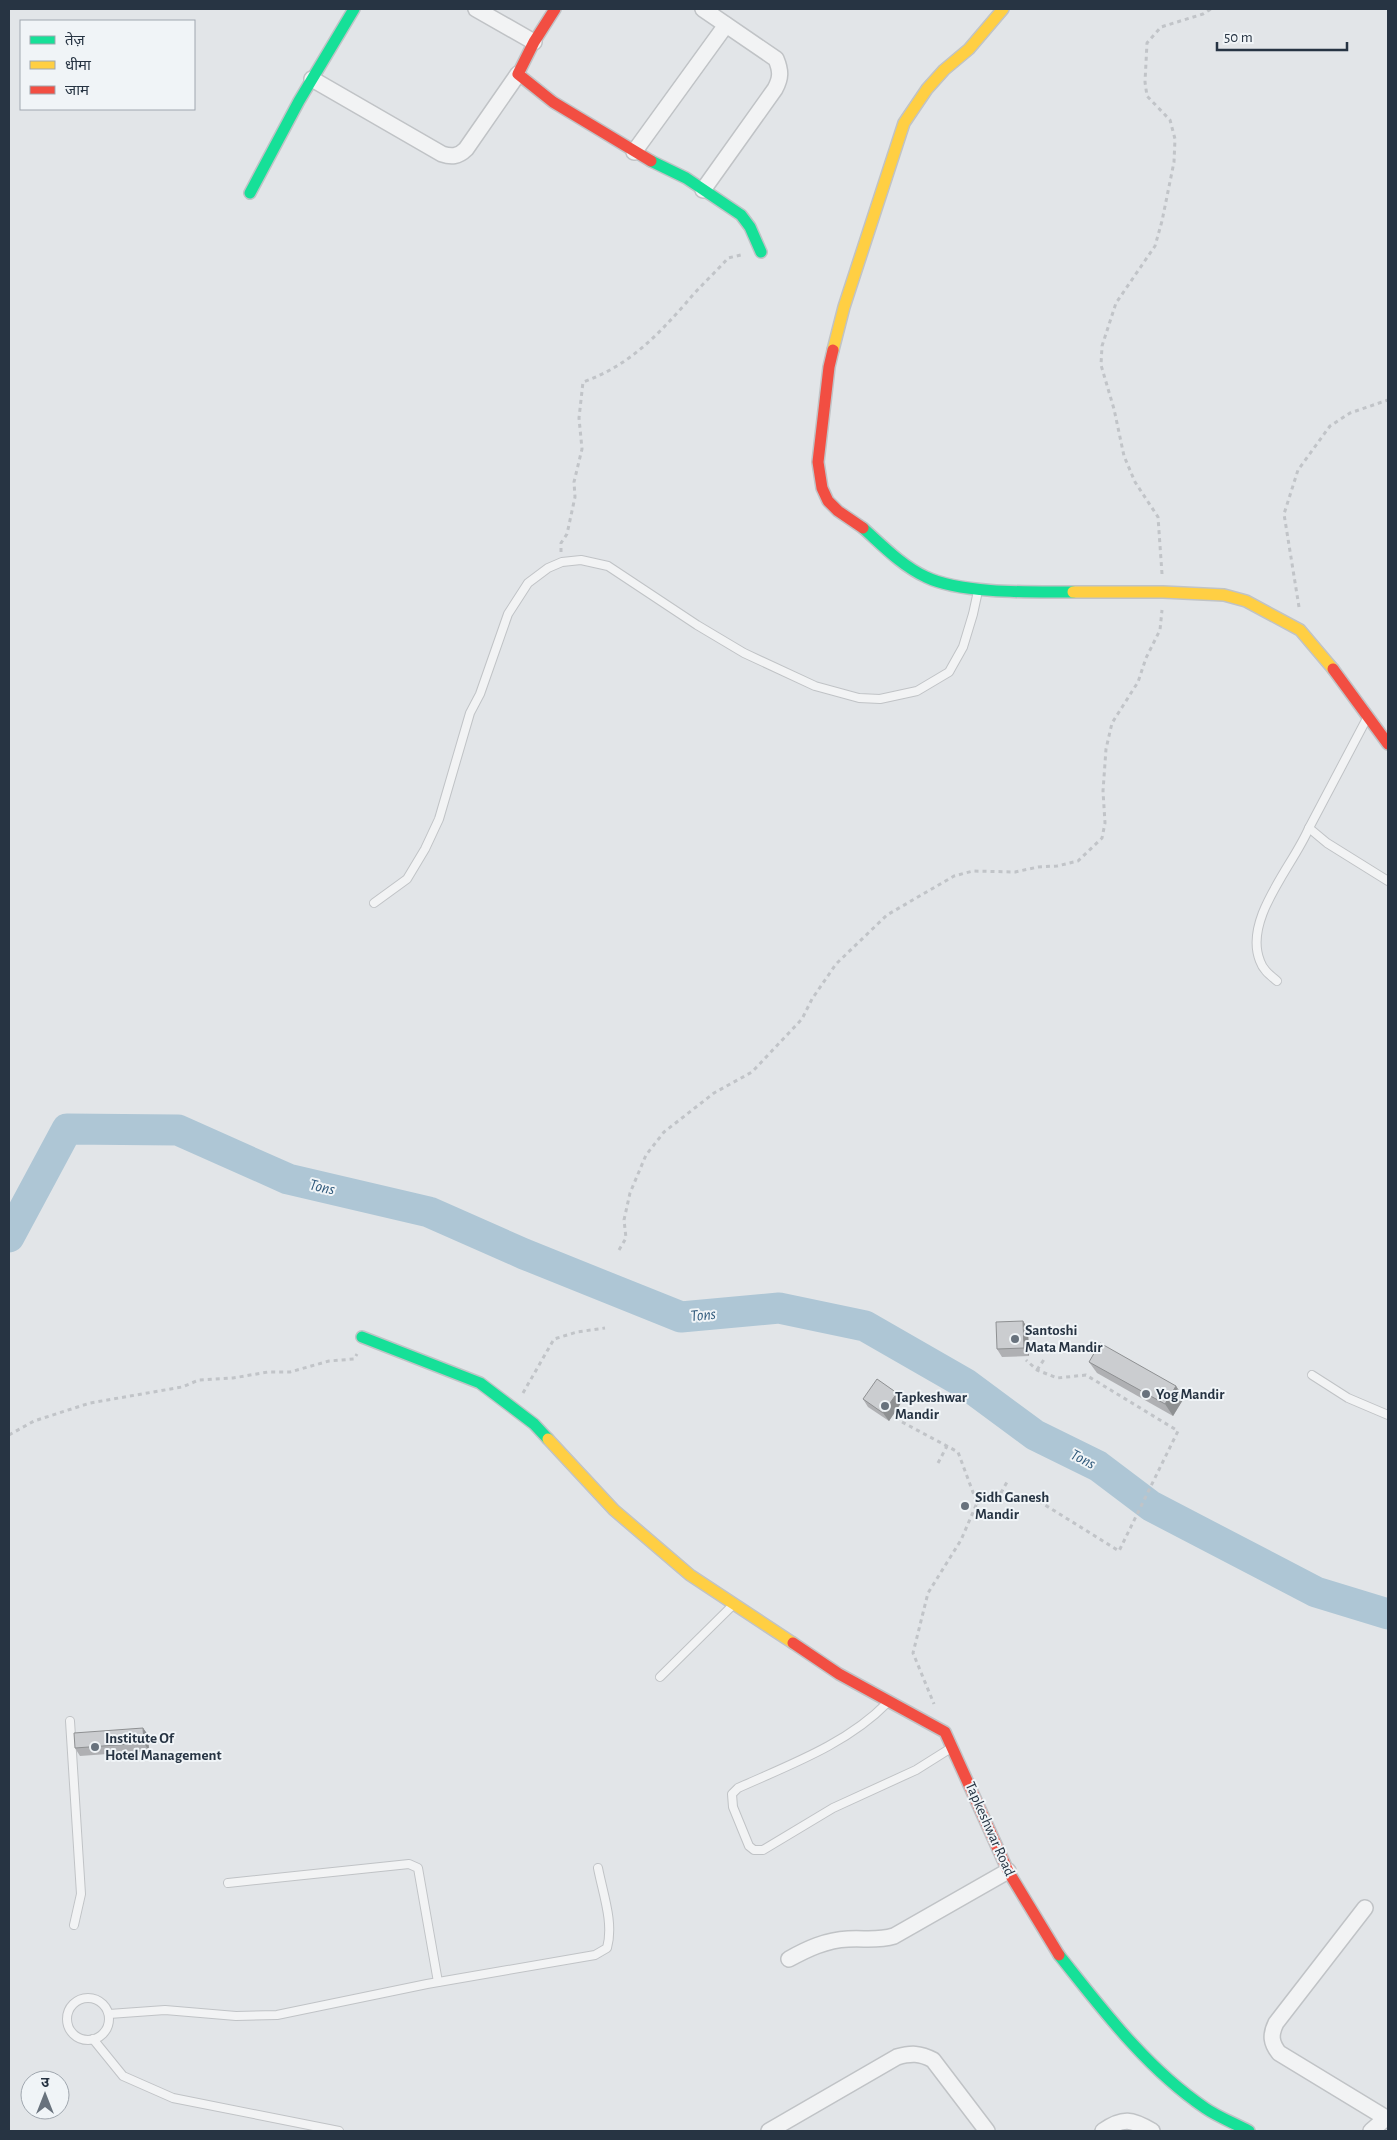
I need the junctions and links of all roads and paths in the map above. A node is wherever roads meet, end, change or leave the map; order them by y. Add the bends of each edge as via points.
1 (354, 9) edge
2 (476, 9) edge
3 (555, 9) edge
4 (703, 9) edge
5 (1003, 9) edge
6 (1211, 9) edge
7 (726, 25) junction
8 (534, 42) junction
9 (518, 74) junction
10 (312, 79) junction
11 (634, 152) junction
12 (703, 190) junction
13 (250, 193) dead end
14 (761, 252) joint
15 (1388, 400) edge
16 (562, 562) junction
17 (978, 588) junction
18 (1163, 592) junction
19 (1300, 630) junction
20 (1369, 716) junction
21 (1388, 744) edge
22 (1309, 828) junction
23 (1388, 881) edge
24 (374, 903) dead end
25 (1277, 981) dead end
26 (619, 1250) dead end
27 (605, 1328) dead end
28 (362, 1338) joint
29 (1045, 1358) dead end
30 (1026, 1360) dead end
31 (1037, 1370) junction
32 (1312, 1375) dead end
33 (514, 1409) junction
34 (1388, 1415) edge
35 (902, 1422) dead end
36 (9, 1435) edge
37 (947, 1446) junction
38 (938, 1463) dead end
39 (1007, 1482) dead end
40 (997, 1500) junction
41 (977, 1503) junction
42 (733, 1605) junction
43 (660, 1677) dead end
44 (889, 1701) junction
45 (935, 1706) dead end
46 (70, 1721) dead end
47 (953, 1747) junction
48 (598, 1868) dead end
49 (1008, 1870) junction
50 (228, 1883) dead end
51 (1365, 1908) dead end
52 (74, 1925) dead end
53 (789, 1959) dead end
54 (438, 1982) junction
55 (108, 2014) junction
56 (94, 2039) junction
57 (1387, 2118) edge
58 (339, 2131) edge
59 (769, 2131) edge
60 (987, 2131) edge
61 (1103, 2131) edge
62 (1152, 2131) edge
63 (1249, 2131) edge
64 (1371, 2131) edge

1 - 10 street
2 - 8 street
3 - 8 street
4 - 7 street
5 - 17 street via 969,49 927,89 904,123 844,307 829,367 818,462 822,488 828,501 911,569 945,585
6 - 18 path via 1162,27 1148,44 1147,96 1170,120 1175,139 1174,162 1155,246 1116,303 1102,346 1101,365 1124,456 1135,482 1158,517
7 - 11 street
7 - 12 street via 776,59 780,78 775,90
8 - 9 street
9 - 10 street via 470,144 462,153 452,157
9 - 11 street via 552,102
10 - 13 street
11 - 12 street
12 - 14 street via 741,215
14 - 16 path via 728,258 671,320 623,364 583,382 579,418 582,449 567,534 560,543
15 - 19 path via 1350,413 1330,426 1298,470 1284,514
16 - 17 lane via 581,560 608,566 744,653 815,686 859,698 880,698 917,691 949,672 963,646 974,614
16 - 24 lane via 528,583 508,614 480,694 470,713 439,819 407,879
17 - 18 street via 1078,594
18 - 19 street via 1224,595 1246,601
18 - 26 path via 1160,630 1138,682 1112,723 1106,749 1102,838 1078,861 1015,872 973,871 954,876 887,914 836,964 802,1019 752,1072 714,1093 664,1132 646,1155 630,1194 624,1220 626,1238
19 - 20 street
20 - 21 street
20 - 22 lane
22 - 23 lane
22 - 25 lane via 1261,915 1255,938 1260,962
27 - 33 path via 554,1339
28 - 33 street, Tapkeshwar Road via 480,1383
28 - 36 path via 354,1358 290,1372 199,1380 182,1387 90,1403 34,1421
29 - 31 path
30 - 31 path
31 - 40 path via 1058,1378 1086,1375 1178,1431 1119,1550 1029,1495
32 - 34 lane via 1348,1398
33 - 42 street, Tapkeshwar Road via 534,1424 614,1510 690,1575
35 - 37 path
37 - 38 path
37 - 41 path via 958,1452
39 - 40 path
40 - 41 path
41 - 45 path via 961,1540 928,1593 913,1654
42 - 43 lane
42 - 44 street, Tapkeshwar Road via 839,1674
44 - 47 street, Tapkeshwar Road via 945,1732
44 - 47 lane via 870,1720 845,1736 738,1788 732,1794 732,1807 749,1846 763,1850 833,1808 916,1770
46 - 52 lane via 81,1894
47 - 49 street, Tapkeshwar Road
48 - 54 lane via 608,1918 610,1938 607,1948 595,1955
49 - 53 street via 894,1936 829,1942
49 - 63 street, Tapkeshwar Road via 1054,1947 1137,2048 1205,2108
50 - 54 lane via 409,1864 418,1868
51 - 57 street via 1276,2024 1271,2038 1279,2053
54 - 55 lane via 277,2015 236,2016 165,2010
55 - 56 lane via 106,2030
55 - 56 lane via 105,2006 92,1998 75,2001 70,2007 67,2024 71,2032 85,2040
56 - 58 lane via 123,2076 173,2098
57 - 64 street
59 - 60 street via 897,2057 910,2053 922,2054 933,2060
61 - 62 street via 1120,2121 1139,2124

